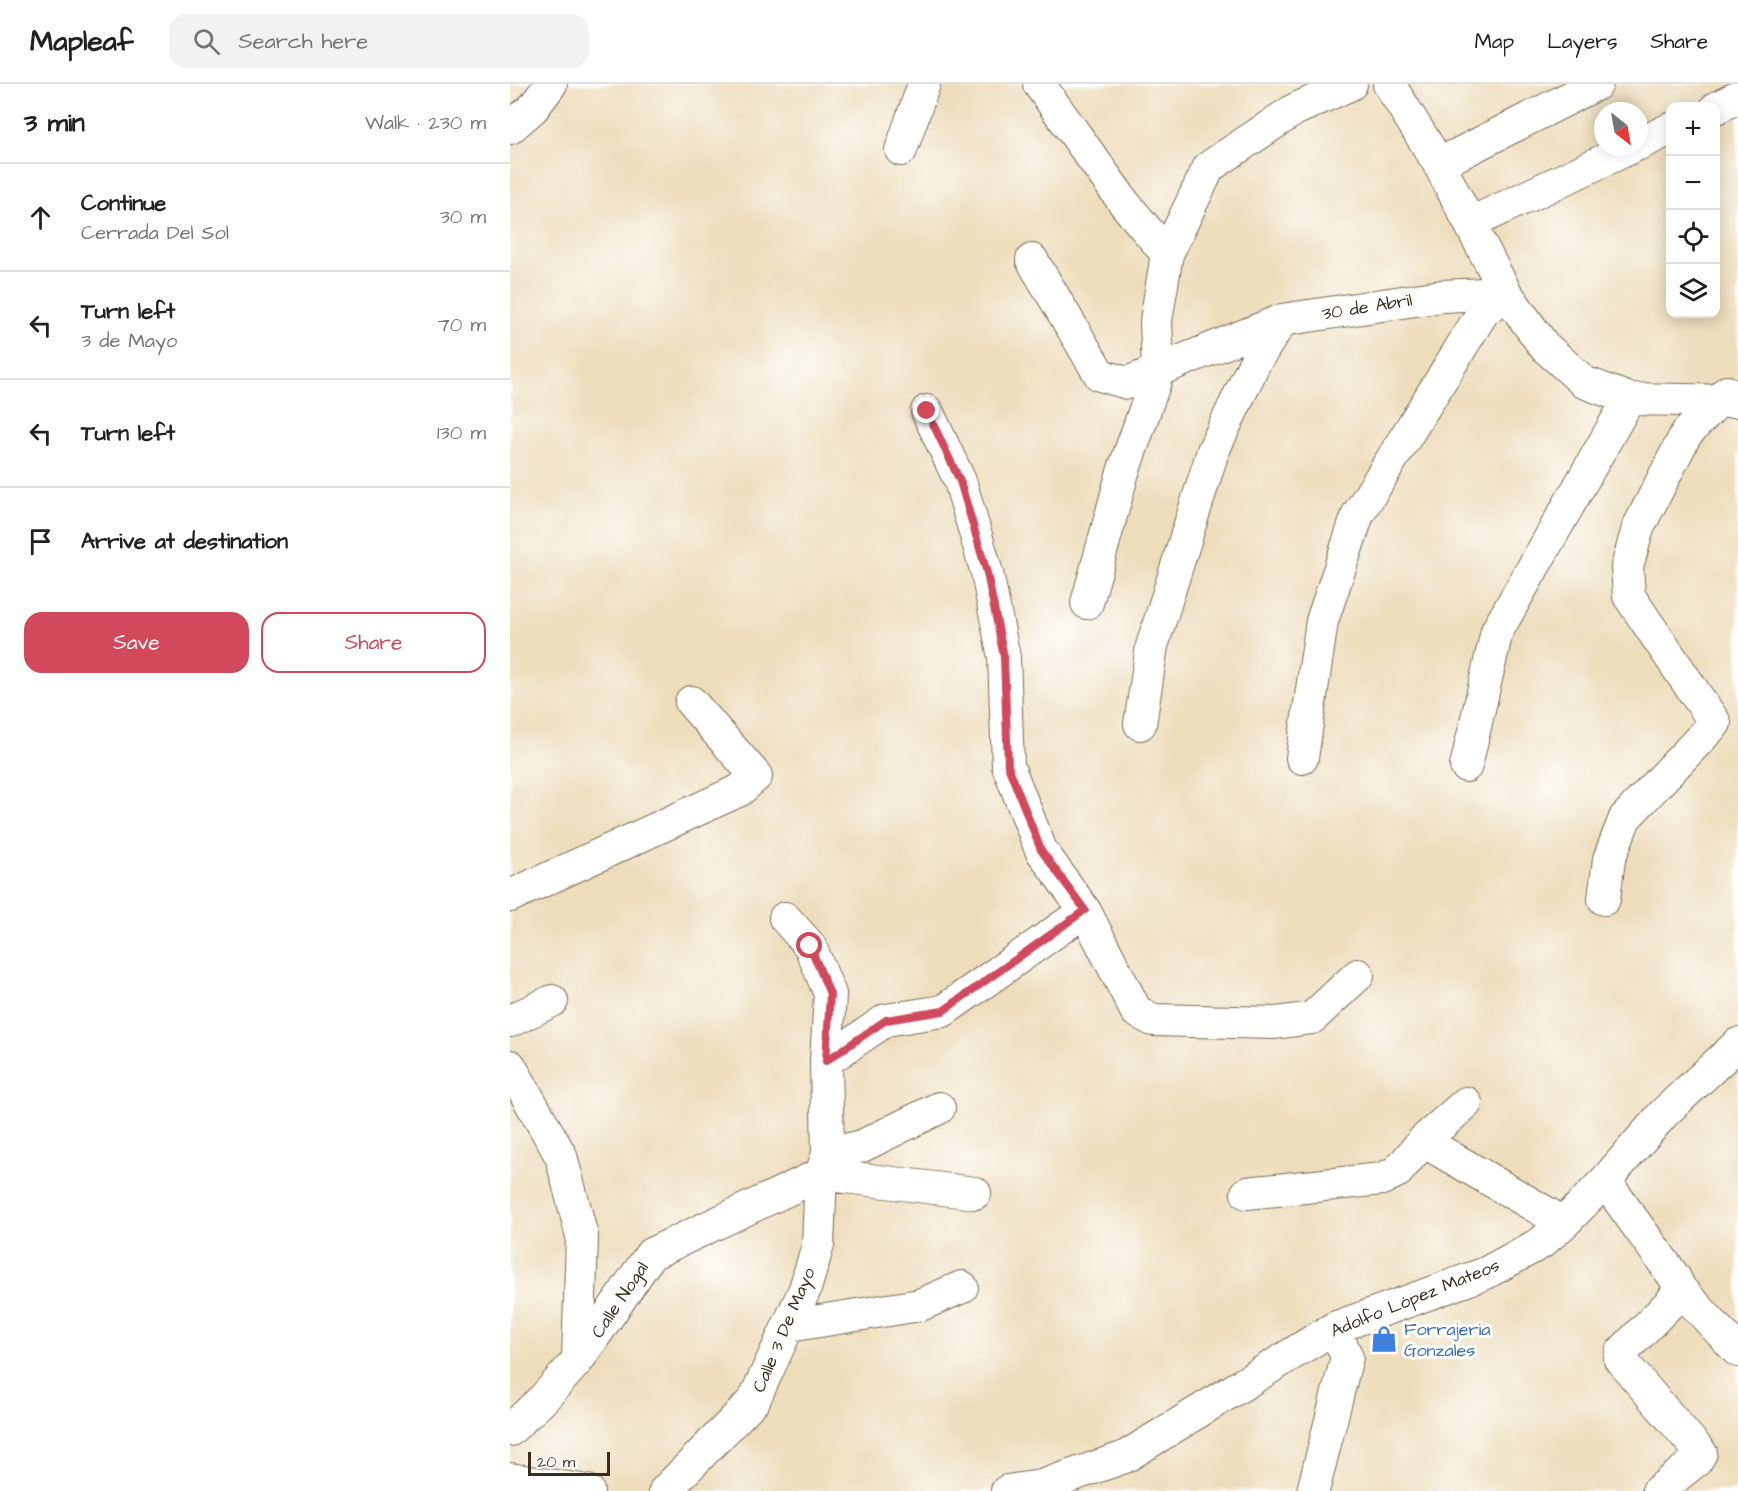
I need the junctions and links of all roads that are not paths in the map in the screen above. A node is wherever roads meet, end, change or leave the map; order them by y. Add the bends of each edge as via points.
1 (550, 84) edge
2 (924, 84) edge
3 (1039, 84) edge
4 (1352, 84) edge
5 (1389, 84) edge
6 (1597, 84) edge
7 (1738, 97) edge
8 (1720, 106) edge
9 (510, 128) edge
10 (1666, 131) edge
11 (1648, 140) edge
12 (901, 150) dead end
13 (1613, 156) edge
14 (1439, 164) junction
15 (1471, 223) junction
16 (1167, 254) junction
17 (1032, 260) dead end
18 (1506, 293) junction
19 (1282, 320) junction
20 (1158, 373) junction
21 (1731, 395) edge
22 (1629, 399) junction
23 (927, 411) dead end
24 (1087, 603) dead end
25 (691, 702) dead end
26 (1140, 724) dead end
27 (1302, 758) dead end
28 (1466, 766) dead end
29 (510, 896) edge
30 (1604, 899) dead end
31 (1085, 910) junction
32 (785, 918) dead end
33 (1358, 975) dead end
34 (552, 1001) dead end
35 (510, 1021) edge
36 (1738, 1044) edge
37 (826, 1061) junction
38 (510, 1066) edge
39 (1466, 1103) dead end
40 (939, 1108) dead end
41 (1423, 1141) junction
42 (824, 1164) junction
43 (1605, 1181) junction
44 (975, 1193) dead end
45 (1247, 1193) dead end
46 (1564, 1223) junction
47 (962, 1287) dead end
48 (1680, 1289) junction
49 (788, 1326) junction
50 (1334, 1328) junction
51 (1738, 1351) edge
52 (578, 1360) junction
53 (510, 1431) edge
54 (510, 1479) edge
55 (588, 1491) edge
56 (665, 1491) edge
57 (1007, 1491) edge
58 (1313, 1491) edge
59 (1658, 1491) edge

1 - 9 street via 533,108
2 - 12 street
3 - 16 street via 1125,204
4 - 16 street via 1294,110 1209,167
5 - 14 street
6 - 14 street
7 - 8 street
10 - 11 street
13 - 15 street
14 - 15 street
15 - 18 street
16 - 20 street via 1156,321
17 - 20 street, 30 de Abril via 1100,375 1127,383
18 - 19 street, 30 de Abril via 1442,296
18 - 22 street via 1544,346 1584,382
18 - 27 street via 1483,312 1358,514 1322,621
19 - 20 street, 30 de Abril
19 - 26 street via 1255,362 1213,451 1152,646
20 - 24 street via 1123,472
21 - 22 street
21 - 30 street via 1686,434 1638,528 1627,567 1629,596 1715,723 1625,818 1609,860
22 - 28 street via 1497,631
23 - 31 street via 960,481 987,573 1004,657 1008,766 1041,850
25 - 29 street via 756,776 740,790
31 - 33 street via 1136,1011 1153,1020 1275,1023 1312,1018
31 - 37 street via 943,1011 886,1020
32 - 37 street, Calle 3 De Mayo via 810,946 830,994
34 - 35 street
36 - 43 street, Adolfo López Mateos via 1664,1113
37 - 42 street, Calle 3 De Mayo
38 - 52 street via 561,1156 582,1236
39 - 41 street
40 - 42 street, Calle Nogal
41 - 45 street via 1398,1171 1382,1179
41 - 46 street
42 - 44 street
42 - 49 street, Calle 3 De Mayo via 818,1245 805,1289
42 - 52 street, Calle Nogal via 651,1254
43 - 46 street, Adolfo López Mateos
43 - 48 street
46 - 50 street, Adolfo López Mateos via 1541,1243 1486,1273
47 - 49 street via 920,1305
48 - 51 street
48 - 59 street via 1620,1359 1701,1453
49 - 56 street, Calle 3 De Mayo via 754,1400
50 - 57 street, Adolfo López Mateos via 1125,1457 1041,1486
50 - 58 street via 1347,1357
52 - 53 street, Calle Nogal
54 - 55 street

